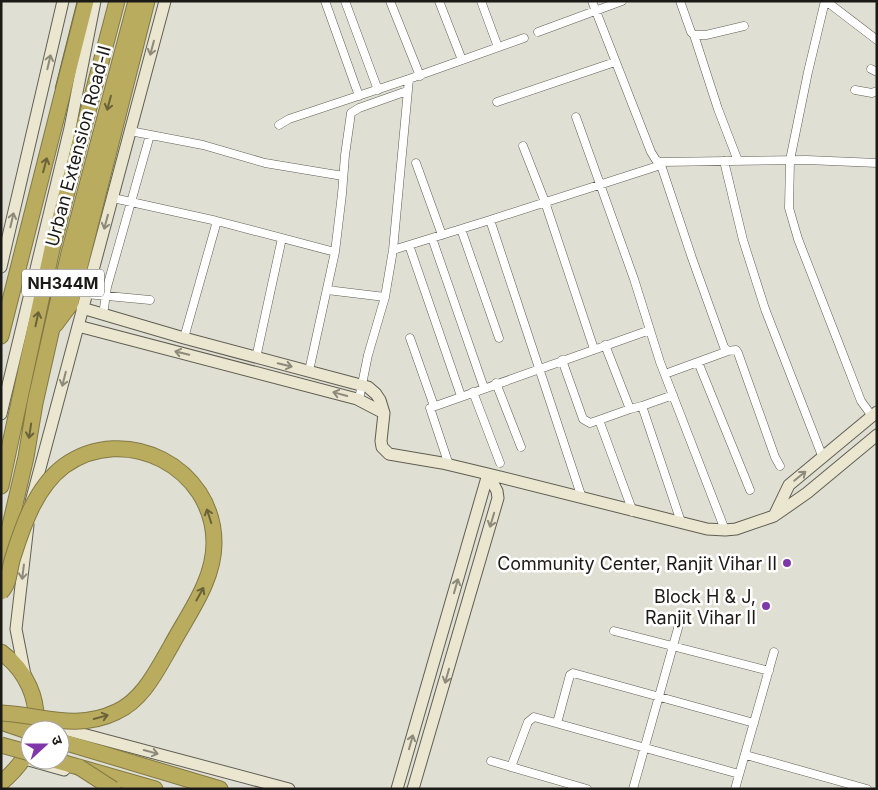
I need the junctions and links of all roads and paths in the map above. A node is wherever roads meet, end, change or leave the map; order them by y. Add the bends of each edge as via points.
1 (63, 1) edge
2 (86, 1) edge
3 (95, 1) edge
4 (117, 1) edge
5 (136, 1) edge
6 (147, 1) edge
7 (165, 1) edge
8 (325, 1) edge
9 (344, 1) edge
10 (390, 1) edge
11 (439, 1) edge
12 (481, 1) edge
13 (592, 1) edge
14 (622, 1) edge
15 (680, 1) edge
16 (825, 1) edge
17 (596, 11) junction
18 (744, 26) dead end
19 (538, 32) dead end
20 (694, 35) junction
21 (524, 38) dead end
22 (877, 40) edge
23 (498, 47) junction
24 (462, 60) junction
25 (615, 62) junction
26 (420, 76) junction
27 (409, 80) junction
28 (378, 90) junction
29 (854, 90) dead end
30 (407, 91) junction
31 (877, 91) edge
32 (359, 96) junction
33 (497, 102) dead end
34 (576, 117) dead end
35 (279, 126) dead end
36 (130, 131) junction
37 (150, 135) junction
38 (523, 146) dead end
39 (790, 160) junction
40 (724, 161) junction
41 (738, 161) junction
42 (416, 163) dead end
43 (661, 163) junction
44 (877, 164) edge
45 (343, 176) junction
46 (600, 184) junction
47 (113, 198) junction
48 (131, 202) junction
49 (545, 202) junction
50 (490, 220) junction
51 (217, 221) junction
52 (461, 229) junction
53 (442, 235) junction
54 (282, 238) junction
55 (432, 238) junction
56 (409, 245) junction
57 (393, 250) junction
58 (335, 252) junction
59 (1, 267) edge
60 (327, 290) junction
61 (86, 294) junction
62 (105, 296) junction
63 (385, 297) junction
64 (150, 300) dead end
65 (82, 308) junction
66 (103, 315) junction
67 (78, 326) junction
68 (650, 330) junction
69 (51, 331) junction
70 (1, 336) edge
71 (184, 338) junction
72 (410, 338) dead end
73 (499, 338) dead end
74 (605, 345) junction
75 (594, 349) junction
76 (728, 351) junction
77 (256, 358) junction
78 (562, 360) junction
79 (698, 362) junction
80 (539, 370) junction
81 (309, 371) junction
82 (665, 374) junction
83 (496, 384) junction
84 (361, 385) junction
85 (484, 388) junction
86 (472, 392) junction
87 (673, 395) junction
88 (461, 396) junction
89 (359, 399) junction
90 (434, 406) junction
91 (642, 406) junction
92 (630, 410) junction
93 (384, 413) junction
94 (1, 414) edge
95 (874, 414) edge
96 (599, 420) junction
97 (877, 435) edge
98 (521, 447) dead end
99 (823, 458) junction
100 (500, 463) dead end
101 (449, 464) junction
102 (780, 466) dead end
103 (488, 474) junction
104 (1, 486) edge
105 (750, 490) dead end
106 (582, 498) junction
107 (633, 512) junction
108 (774, 516) junction
109 (681, 522) junction
110 (725, 530) junction
111 (1, 564) edge
112 (1, 592) edge
113 (680, 620) dead end
114 (614, 631) dead end
115 (673, 646) junction
116 (1, 652) edge
117 (774, 652) dead end
118 (769, 671) junction
119 (26, 678) junction
120 (658, 698) junction
121 (1, 713) edge
122 (34, 720) edge
123 (1, 722) edge
124 (557, 723) junction
125 (754, 724) junction
126 (20, 725) edge
127 (70, 737) edge
128 (70, 744) edge
129 (1, 745) edge
130 (644, 748) junction
131 (20, 751) edge
132 (746, 755) junction
133 (491, 761) dead end
134 (20, 764) edge
135 (70, 765) edge
136 (512, 767) junction
137 (70, 768) edge
138 (79, 768) junction
139 (402, 774) junction
140 (740, 774) junction
141 (1, 783) edge
142 (415, 783) edge
143 (113, 789) edge
144 (128, 789) edge
145 (155, 789) edge
146 (220, 789) edge
147 (289, 789) edge
148 (397, 789) edge
149 (587, 789) edge
150 (633, 789) edge
151 (735, 789) edge
152 (867, 789) edge

59 -> 1 street
70 -> 2 highway
3 - 94 street via 70,128
104 -> 4 highway, Urban Extension Road-II / NH344M via 52,249
5 -> 69 highway, Urban Extension Road-II / NH344M
6 - 69 highway via 70,305
7 -> 36 street
8 - 32 street
9 - 28 street
10 - 26 street
11 - 24 street
12 - 23 street
13 - 17 street
14 - 17 street
15 - 20 street
16 - 22 street
16 - 39 street
17 - 19 street
17 - 25 street
18 - 20 street
20 - 41 street
21 - 23 street
23 - 24 street
24 - 26 street
25 - 33 street
25 - 43 street via 650,152
26 - 27 street
27 - 28 street
27 - 30 street
28 - 32 street
29 - 31 street
30 - 45 street via 351,113
30 - 57 street
32 - 35 street via 289,119
34 - 46 street
36 - 37 street
36 - 47 street
37 - 45 street via 203,145 265,163
37 - 48 street
38 - 49 street
39 - 41 street
39 - 44 street
39 - 95 street via 789,208 798,238 861,400
40 - 41 street
40 - 43 street
40 - 99 street via 743,240 765,309
42 - 53 street
43 - 46 street
43 - 76 street via 695,267
45 - 58 street
46 - 49 street
46 - 68 street
47 - 48 street
47 -> 61 street
48 - 51 street
48 - 62 street
49 - 50 street
49 - 75 street
50 - 52 street
50 - 80 street
51 - 54 street
51 - 71 street
52 - 53 street
52 - 73 street
53 - 55 street
54 - 58 street
54 - 77 street
55 - 56 street
55 - 85 street
56 - 57 street
56 - 88 street
57 - 63 street
58 - 60 street
60 - 63 street
60 - 81 street
61 - 62 street
61 - 65 street
62 - 64 street
62 - 66 street
63 - 84 street
65 - 66 street
65 - 67 street
66 - 71 street
89 -> 67 street
67 -> 119 street via 32,496 16,629
68 - 74 street
68 - 82 street
69 -> 111 highway, Urban Extension Road-II / NH344M
71 - 77 street
72 - 90 street
74 - 75 street
74 - 92 street
75 - 78 street
76 - 79 street
76 - 102 street via 736,350 738,353
77 -> 81 street
78 - 80 street
78 - 96 street via 583,419 590,423
79 - 82 street
79 - 105 street
80 - 83 street
80 - 106 street
81 - 84 street
82 - 87 street
83 - 85 street
83 - 98 street
84 - 89 street
84 - 93 street via 376,394
85 - 86 street
86 - 88 street
86 - 100 street
87 - 91 street
87 - 110 street
88 - 90 street
89 - 93 street
90 - 101 street via 430,408
91 - 92 street
91 - 109 street
92 - 96 street
93 - 101 street via 381,441 385,451 395,456
95 - 99 street
96 - 107 street
97 - 108 street
108 -> 99 street via 789,486
101 - 103 street
103 - 106 street
139 -> 103 street
103 -> 142 street via 498,498
106 - 107 street
107 - 109 street
108 - 110 street via 746,527
109 - 110 street
121 -> 112 highway, bridge via 51,721 81,721 117,712 137,698 155,674 212,564 212,523 205,502 179,469 148,453 115,449 82,456 48,480 31,508 12,558 6,587
113 - 115 street
114 - 115 street
115 - 118 street
115 - 120 street
116 - 119 highway
117 - 118 street
118 - 125 street
119 - 122 highway via 34,699
120 - 124 street via 573,673
120 - 125 street
120 - 130 street
123 - 126 highway
124 - 130 street
124 - 136 street via 537,717 530,719
125 - 132 street
127 -> 147 street
128 - 146 highway
129 - 131 highway, bridge
130 - 140 street
130 - 150 street
132 - 140 street
132 - 152 street
133 - 136 street
134 - 141 highway
135 - 138 highway
136 - 149 street
137 - 144 street
138 - 143 highway, bridge
138 - 145 highway, bridge
139 - 142 street
139 - 148 street
140 - 151 street

